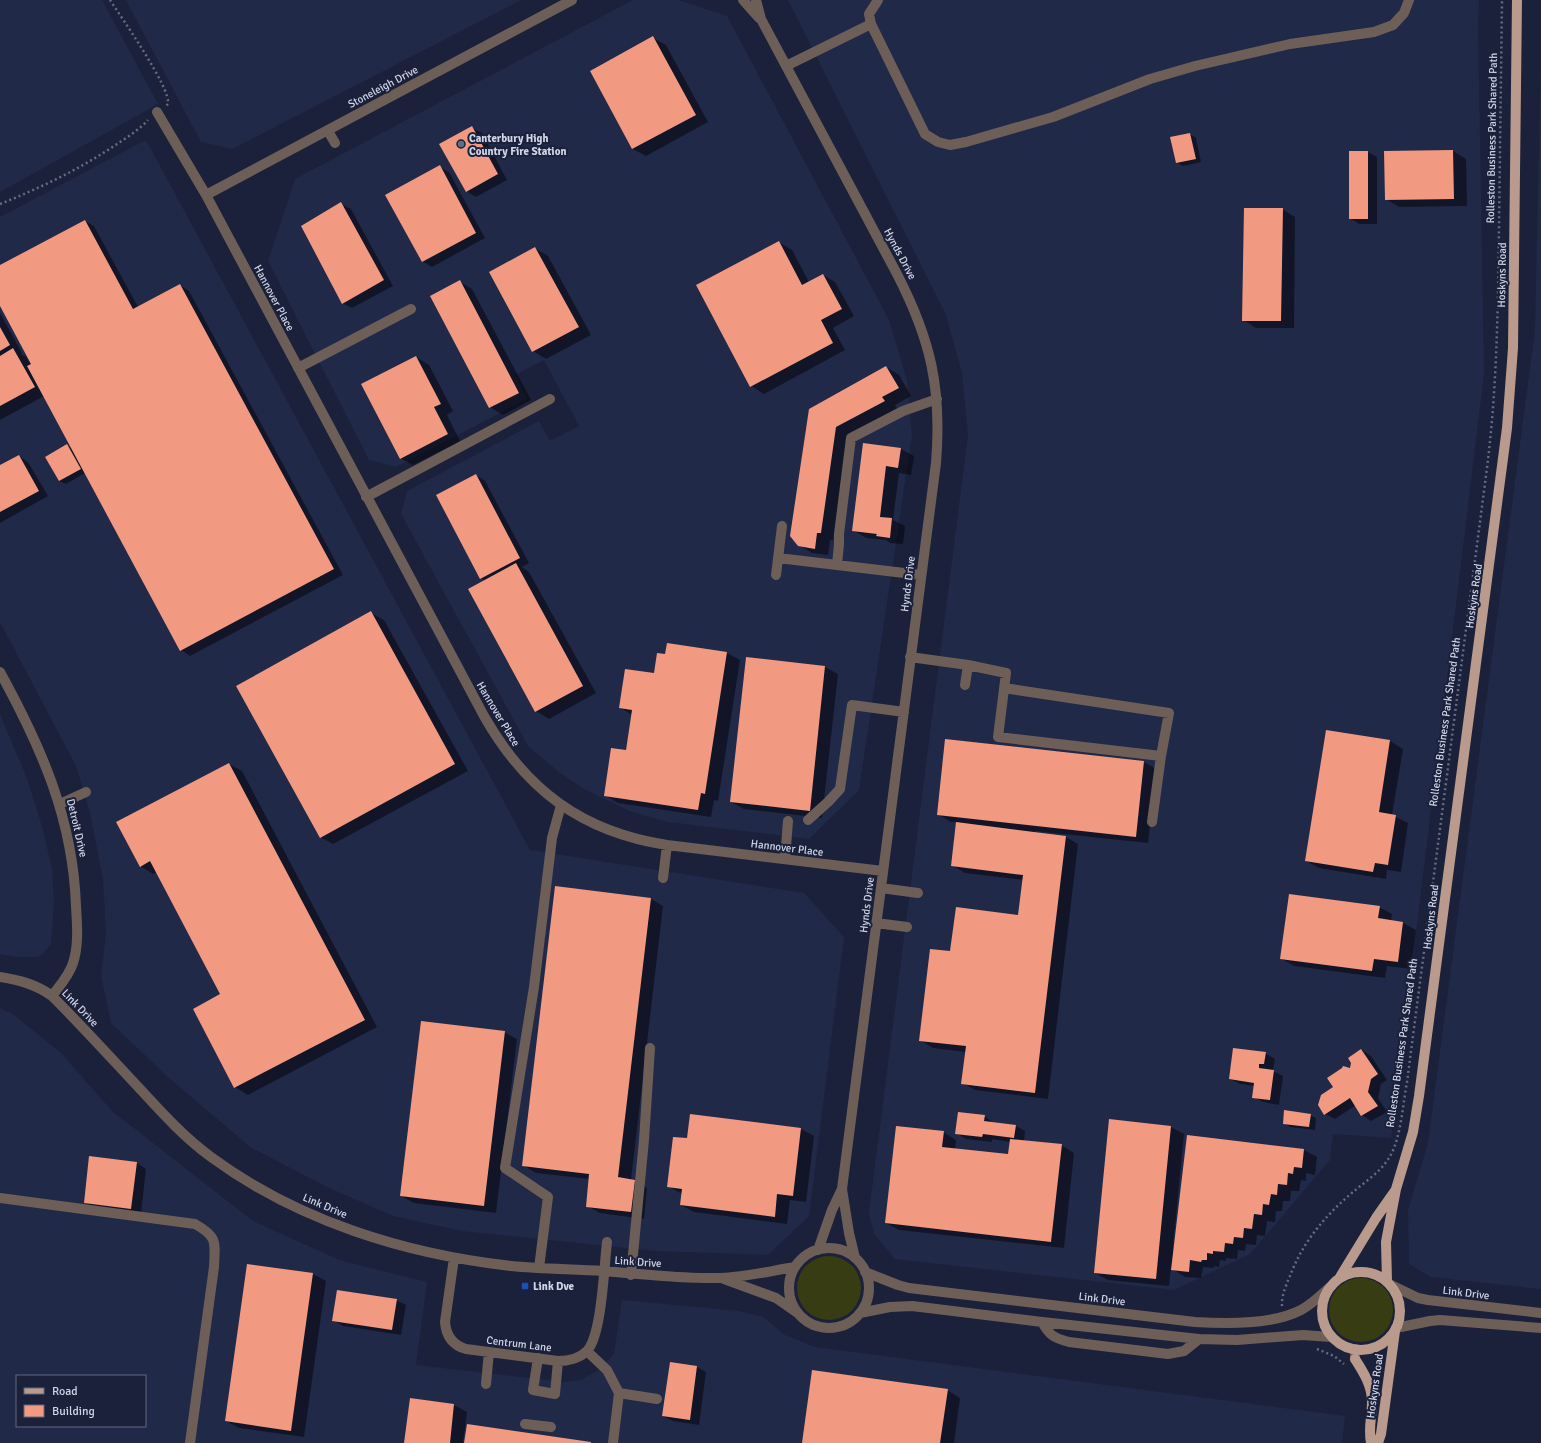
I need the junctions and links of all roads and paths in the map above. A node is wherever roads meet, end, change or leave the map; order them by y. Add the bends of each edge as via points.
1 (110, 0) edge
2 (572, 0) edge
3 (743, 0) edge
4 (756, 0) edge
5 (878, 0) edge
6 (1409, 0) edge
7 (1502, 0) edge
8 (1517, 0) edge
9 (761, 19) junction
10 (871, 24) junction
11 (786, 66) junction
12 (157, 112) junction
13 (328, 130) junction
14 (335, 143) dead end
15 (206, 195) junction
16 (0, 204) edge
17 (411, 309) dead end
18 (298, 368) junction
19 (550, 399) dead end
20 (937, 399) junction
21 (366, 497) junction
22 (782, 526) dead end
23 (778, 558) junction
24 (836, 565) junction
25 (776, 575) dead end
26 (921, 575) junction
27 (910, 657) junction
28 (968, 665) junction
29 (0, 672) edge
30 (965, 685) dead end
31 (1004, 688) junction
32 (904, 712) junction
33 (1161, 756) junction
34 (86, 792) dead end
35 (60, 804) junction
36 (561, 805) junction
37 (808, 820) dead end
38 (788, 821) dead end
39 (1152, 822) dead end
40 (667, 845) junction
41 (786, 859) junction
42 (883, 871) junction
43 (663, 878) dead end
44 (881, 888) junction
45 (918, 893) dead end
46 (876, 923) junction
47 (907, 927) dead end
48 (0, 977) edge
49 (52, 996) junction
50 (650, 1048) dead end
51 (842, 1188) junction
52 (1396, 1189) junction
53 (0, 1198) edge
54 (607, 1242) dead end
55 (818, 1250) junction
56 (454, 1258) junction
57 (855, 1258) junction
58 (795, 1267) junction
59 (539, 1268) junction
60 (604, 1271) junction
61 (865, 1272) junction
62 (631, 1275) junction
63 (1340, 1277) junction
64 (720, 1278) junction
65 (1389, 1283) junction
66 (1330, 1287) junction
67 (1282, 1308) dead end
68 (860, 1313) junction
69 (1541, 1313) edge
70 (798, 1314) junction
71 (1042, 1322) junction
72 (1541, 1328) edge
73 (1396, 1330) junction
74 (1331, 1336) junction
75 (1199, 1339) junction
76 (1312, 1348) dead end
77 (587, 1351) junction
78 (489, 1352) junction
79 (1355, 1354) junction
80 (538, 1358) junction
81 (558, 1361) junction
82 (1346, 1366) dead end
83 (486, 1384) dead end
84 (619, 1393) junction
85 (656, 1399) dead end
86 (526, 1424) dead end
87 (551, 1427) dead end
88 (190, 1443) edge
89 (613, 1443) edge
90 (1371, 1443) edge
91 (1378, 1443) edge

1 - 12 path via 142,48 169,99 167,106
2 - 13 street, Stoneleigh Drive
3 - 9 street, Hynds Drive
4 - 9 street, Hynds Drive
5 - 10 street via 869,14
6 - 10 street via 1404,13 1393,25 1374,32 1290,44 1195,66 1150,79 1053,117 950,145 938,142 925,134
7 - 67 path, Rolleston Business Park Shared Path via 1498,312 1493,417 1407,1082 1391,1156 1329,1214 1311,1235 1289,1277
8 - 52 main road, Hoskyns Road via 1513,341 1507,428 1421,1084 1413,1132
9 - 11 street, Hynds Drive
10 - 11 street
11 - 20 street, Hynds Drive via 911,303 926,340
12 - 15 street, Hannover Place
12 - 16 path via 131,134 85,164
13 - 14 street
13 - 15 street, Stoneleigh Drive
15 - 18 street, Hannover Place
17 - 18 street
18 - 21 street, Hannover Place
19 - 21 street
20 - 24 street via 903,410 851,438
20 - 26 street, Hynds Drive via 936,463
21 - 36 street, Hannover Place via 496,737 522,771
22 - 23 street
23 - 24 street
23 - 25 street
24 - 26 street
26 - 27 street, Hynds Drive
27 - 28 street
27 - 32 street, Hynds Drive
28 - 30 street
28 - 31 street via 1006,673
29 - 35 street, Detroit Drive via 36,742
31 - 33 street via 1169,713
31 - 33 street via 998,737
32 - 37 street via 852,705 840,789
32 - 42 street, Hynds Drive
33 - 39 street
34 - 35 street
35 - 49 street, Detroit Drive via 76,892 76,943 69,973
36 - 40 street, Hannover Place via 616,833
36 - 59 street via 552,838 534,987 505,1168 548,1197
38 - 41 street
40 - 41 street, Hannover Place
40 - 43 street
41 - 42 street, Hannover Place
42 - 44 street, Hynds Drive
44 - 45 street
44 - 46 street, Hynds Drive
46 - 47 street
46 - 51 street, Hynds Drive
48 - 49 street, Link Drive via 30,984
49 - 56 street, Link Drive via 177,1128 234,1172 282,1200 338,1225 404,1247
50 - 62 street
51 - 55 street, Hynds Drive
51 - 57 street, Hynds Drive
52 - 63 main road, Hoskyns Road
52 - 65 main road, Hoskyns Road via 1386,1242
53 - 88 street via 195,1224 207,1231 215,1244 214,1267
54 - 60 street
55 - 57 street via 838,1249
55 - 58 street via 805,1256
56 - 59 street, Link Drive
56 - 78 street, Centrum Lane via 446,1311 446,1330 449,1337 460,1347
57 - 61 street
58 - 64 street, Link Drive
58 - 70 street via 790,1277 789,1288 790,1299
59 - 60 street, Link Drive
60 - 62 street, Link Drive
60 - 77 street via 599,1319
61 - 66 street, Link Drive via 909,1288 1220,1323 1267,1320 1294,1312 1313,1302
61 - 68 street via 869,1284 868,1296
62 - 64 street, Link Drive
63 - 65 main road via 1352,1272 1365,1271 1376,1274
63 - 66 main road
64 - 70 street, Link Drive via 776,1298
65 - 69 street, Link Drive via 1418,1298 1428,1300
65 - 73 main road via 1400,1305
66 - 74 main road via 1323,1301 1322,1312 1323,1322
68 - 70 street via 843,1326 830,1328 816,1326
68 - 71 street via 912,1306
71 - 75 street
71 - 75 street via 1048,1333 1057,1339 1168,1354 1184,1351
72 - 73 street via 1430,1320
73 - 79 main road via 1378,1346
73 - 91 main road, Hoskyns Road
74 - 75 street
74 - 79 main road
76 - 82 path via 1334,1356
77 - 81 street, Centrum Lane via 574,1359
77 - 84 street via 607,1370
78 - 80 street, Centrum Lane
78 - 83 street
79 - 90 main road, Hoskyns Road via 1371,1393
80 - 81 street, Centrum Lane
80 - 81 street via 533,1390 555,1394
84 - 85 street
84 - 89 street
86 - 87 street

